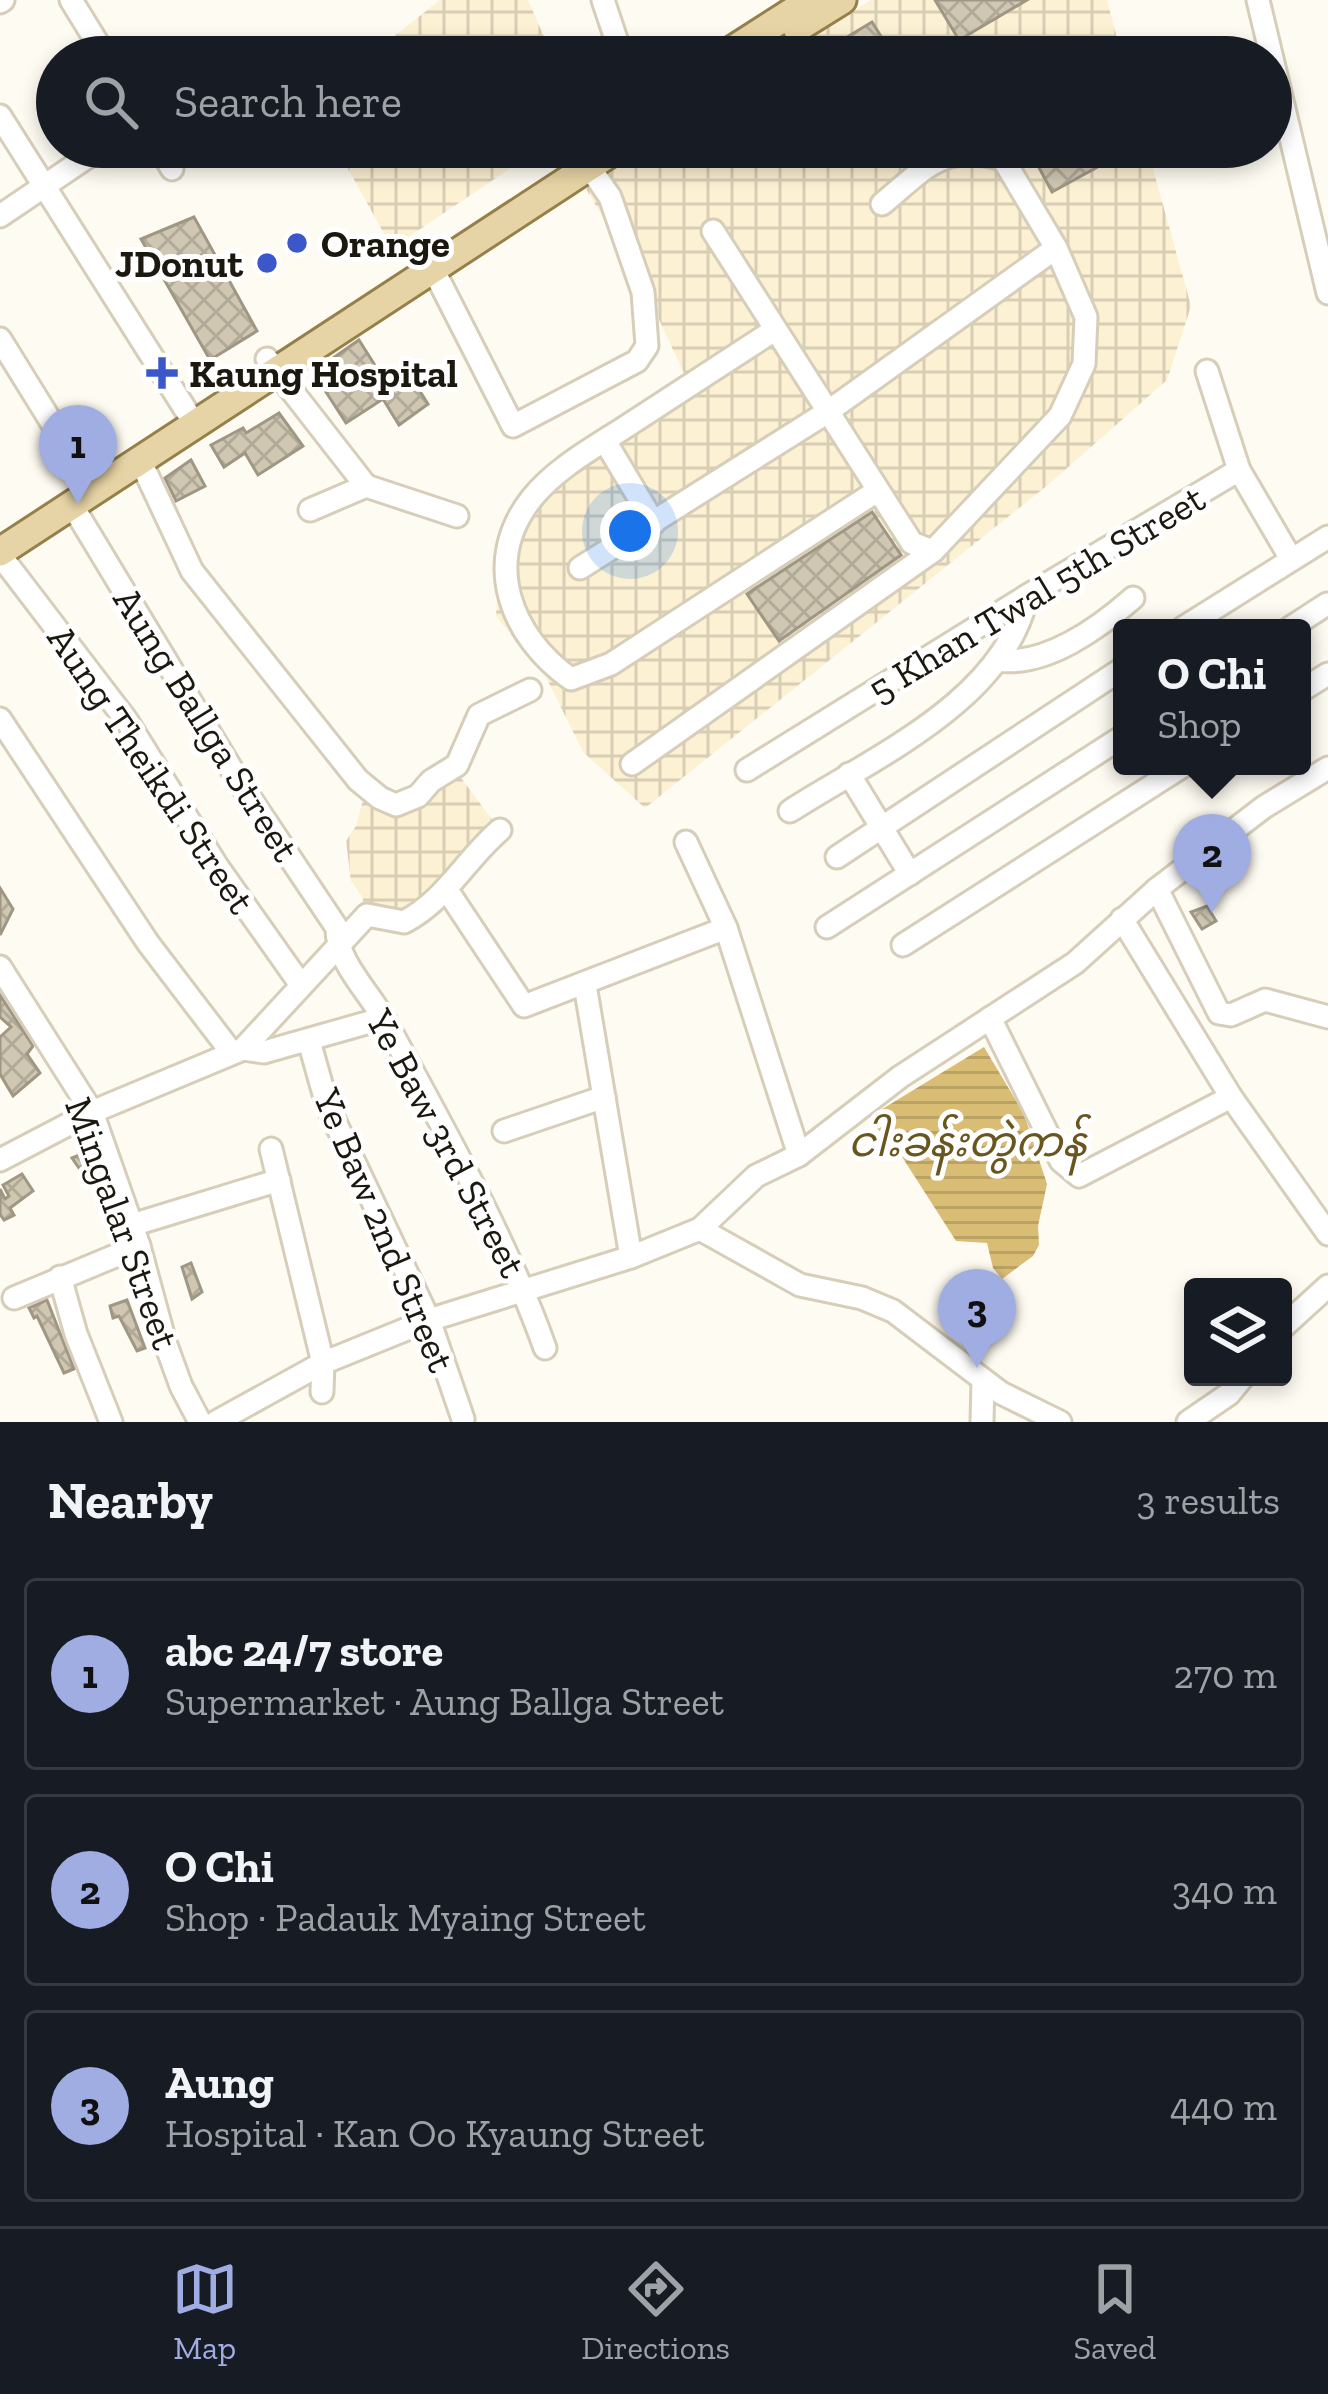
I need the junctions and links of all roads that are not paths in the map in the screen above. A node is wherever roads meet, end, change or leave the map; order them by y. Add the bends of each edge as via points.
1 (71, 0) edge
2 (603, 0) edge
3 (811, 0) edge
4 (842, 0) edge
5 (1258, 0) edge
6 (93, 36) edge
7 (615, 36) edge
8 (762, 36) edge
9 (773, 36) edge
10 (1267, 36) edge
11 (0, 116) edge
12 (1292, 142) edge
13 (71, 168) edge
14 (566, 168) edge
15 (567, 168) edge
16 (593, 168) edge
17 (926, 168) edge
18 (1008, 168) edge
19 (43, 187) junction
20 (882, 204) dead end
21 (0, 216) edge
22 (712, 231) dead end
23 (1056, 248) junction
24 (431, 267) junction
25 (1328, 293) edge
26 (773, 331) junction
27 (0, 339) edge
28 (271, 366) junction
29 (1207, 371) dead end
30 (187, 412) junction
31 (826, 412) junction
32 (605, 440) junction
33 (140, 460) junction
34 (1239, 470) junction
35 (86, 478) junction
36 (366, 486) junction
37 (877, 491) junction
38 (73, 505) junction
39 (310, 510) dead end
40 (457, 516) dead end
41 (654, 523) junction
42 (0, 534) edge
43 (1328, 537) edge
44 (933, 551) junction
45 (0, 554) edge
46 (1290, 557) junction
47 (580, 568) dead end
48 (1027, 596) junction
49 (1133, 598) dead end
50 (1197, 619) edge
51 (998, 660) junction
52 (1113, 675) edge
53 (530, 690) dead end
54 (0, 719) edge
55 (1113, 743) edge
56 (632, 764) dead end
57 (1328, 768) edge
58 (747, 770) dead end
59 (849, 774) junction
60 (1170, 775) edge
61 (790, 812) dead end
62 (882, 828) junction
63 (500, 830) dead end
64 (686, 842) dead end
65 (837, 857) dead end
66 (910, 874) junction
67 (1157, 889) junction
68 (446, 890) junction
69 (1122, 919) junction
70 (827, 927) dead end
71 (726, 928) junction
72 (336, 944) junction
73 (903, 945) dead end
74 (0, 967) edge
75 (301, 985) junction
76 (585, 985) junction
77 (1328, 1017) edge
78 (384, 1018) junction
79 (990, 1018) junction
80 (309, 1041) junction
81 (237, 1051) junction
82 (604, 1097) junction
83 (1231, 1097) junction
84 (92, 1112) junction
85 (504, 1131) dead end
86 (272, 1149) dead end
87 (799, 1155) junction
88 (0, 1160) edge
89 (279, 1180) junction
90 (700, 1229) junction
91 (1328, 1234) edge
92 (136, 1236) junction
93 (631, 1257) junction
94 (60, 1277) junction
95 (1328, 1286) edge
96 (524, 1289) junction
97 (14, 1298) dead end
98 (429, 1320) junction
99 (1292, 1320) edge
100 (544, 1348) dead end
101 (323, 1364) junction
102 (983, 1381) junction
103 (1235, 1386) edge
104 (322, 1392) dead end
105 (463, 1419) edge
106 (111, 1422) edge
107 (200, 1422) edge
108 (216, 1422) edge
109 (982, 1422) edge
110 (1060, 1422) edge
111 (1189, 1422) edge

1 - 6 street
2 - 7 street
3 - 8 main road
4 - 9 main road
5 - 10 street
11 - 19 street
12 - 25 street
13 - 19 street
14 - 28 main road
15 - 24 main road
16 - 24 street via 643,292 647,346 637,361 513,426
17 - 20 street
18 - 23 street
19 - 21 street
19 - 30 street
22 - 26 street
23 - 31 street
23 - 44 street via 1086,317 1084,364 1060,416
24 - 28 main road
26 - 31 street
26 - 32 street
27 - 35 street
28 - 30 main road
28 - 33 main road
28 - 36 street
29 - 34 street
30 - 35 main road
31 - 37 street
31 - 41 street
32 - 37 street via 531,499 511,539 504,579 519,624 571,679 611,664
32 - 41 street
33 - 38 main road
33 - 53 street via 192,571 380,798 396,805 418,796 464,756 479,716
34 - 46 street, 5 Khan Twal 5th Street
34 - 48 street, 5 Khan Twal 5th Street
35 - 42 main road
36 - 39 street
36 - 40 street
37 - 44 street via 912,543
38 - 45 main road
38 - 72 street, Aung Ballga Street via 238,781 337,928
41 - 47 street
43 - 46 street
44 - 56 street
45 - 75 street, Aung Theikdi Street via 127,721
46 - 50 street
48 - 51 street via 1021,625
48 - 58 street, 5 Khan Twal 5th Street
49 - 51 street via 1080,637 1015,663
51 - 59 street via 949,710
52 - 62 street
54 - 81 street via 148,943
55 - 66 street
57 - 67 street
59 - 61 street
59 - 62 street
60 - 73 street
62 - 65 street
62 - 66 street
63 - 68 street
64 - 71 street
66 - 70 street
67 - 69 street
67 - 77 street via 1219,1013 1231,1016 1265,1000
68 - 72 street via 404,922 367,915
68 - 76 street via 524,1006
69 - 79 street via 1075,963
69 - 83 street
71 - 76 street
71 - 87 street
72 - 75 street
72 - 78 street, Ye Baw 3rd Street
74 - 84 street, Mingalar Street
75 - 81 street
76 - 82 street
78 - 80 street
78 - 96 street, Ye Baw 3rd Street
79 - 83 street via 1061,1161 1078,1176
79 - 87 street
80 - 81 street
80 - 98 street, Ye Baw 2nd Street via 327,1105
81 - 84 street
82 - 85 street
82 - 93 street
83 - 91 street
84 - 88 street
84 - 92 street, Mingalar Street
86 - 89 street
87 - 90 street via 756,1176
89 - 92 street
89 - 101 street
90 - 93 street
90 - 102 street via 800,1285 892,1312
92 - 94 street
92 - 107 street, Mingalar Street via 165,1342
93 - 96 street
94 - 97 street
94 - 106 street
95 - 99 street
96 - 98 street
96 - 100 street, Ye Baw 3rd Street
98 - 101 street
98 - 105 street, Ye Baw 2nd Street
101 - 104 street
101 - 108 street
102 - 109 street
102 - 110 street
103 - 111 street

